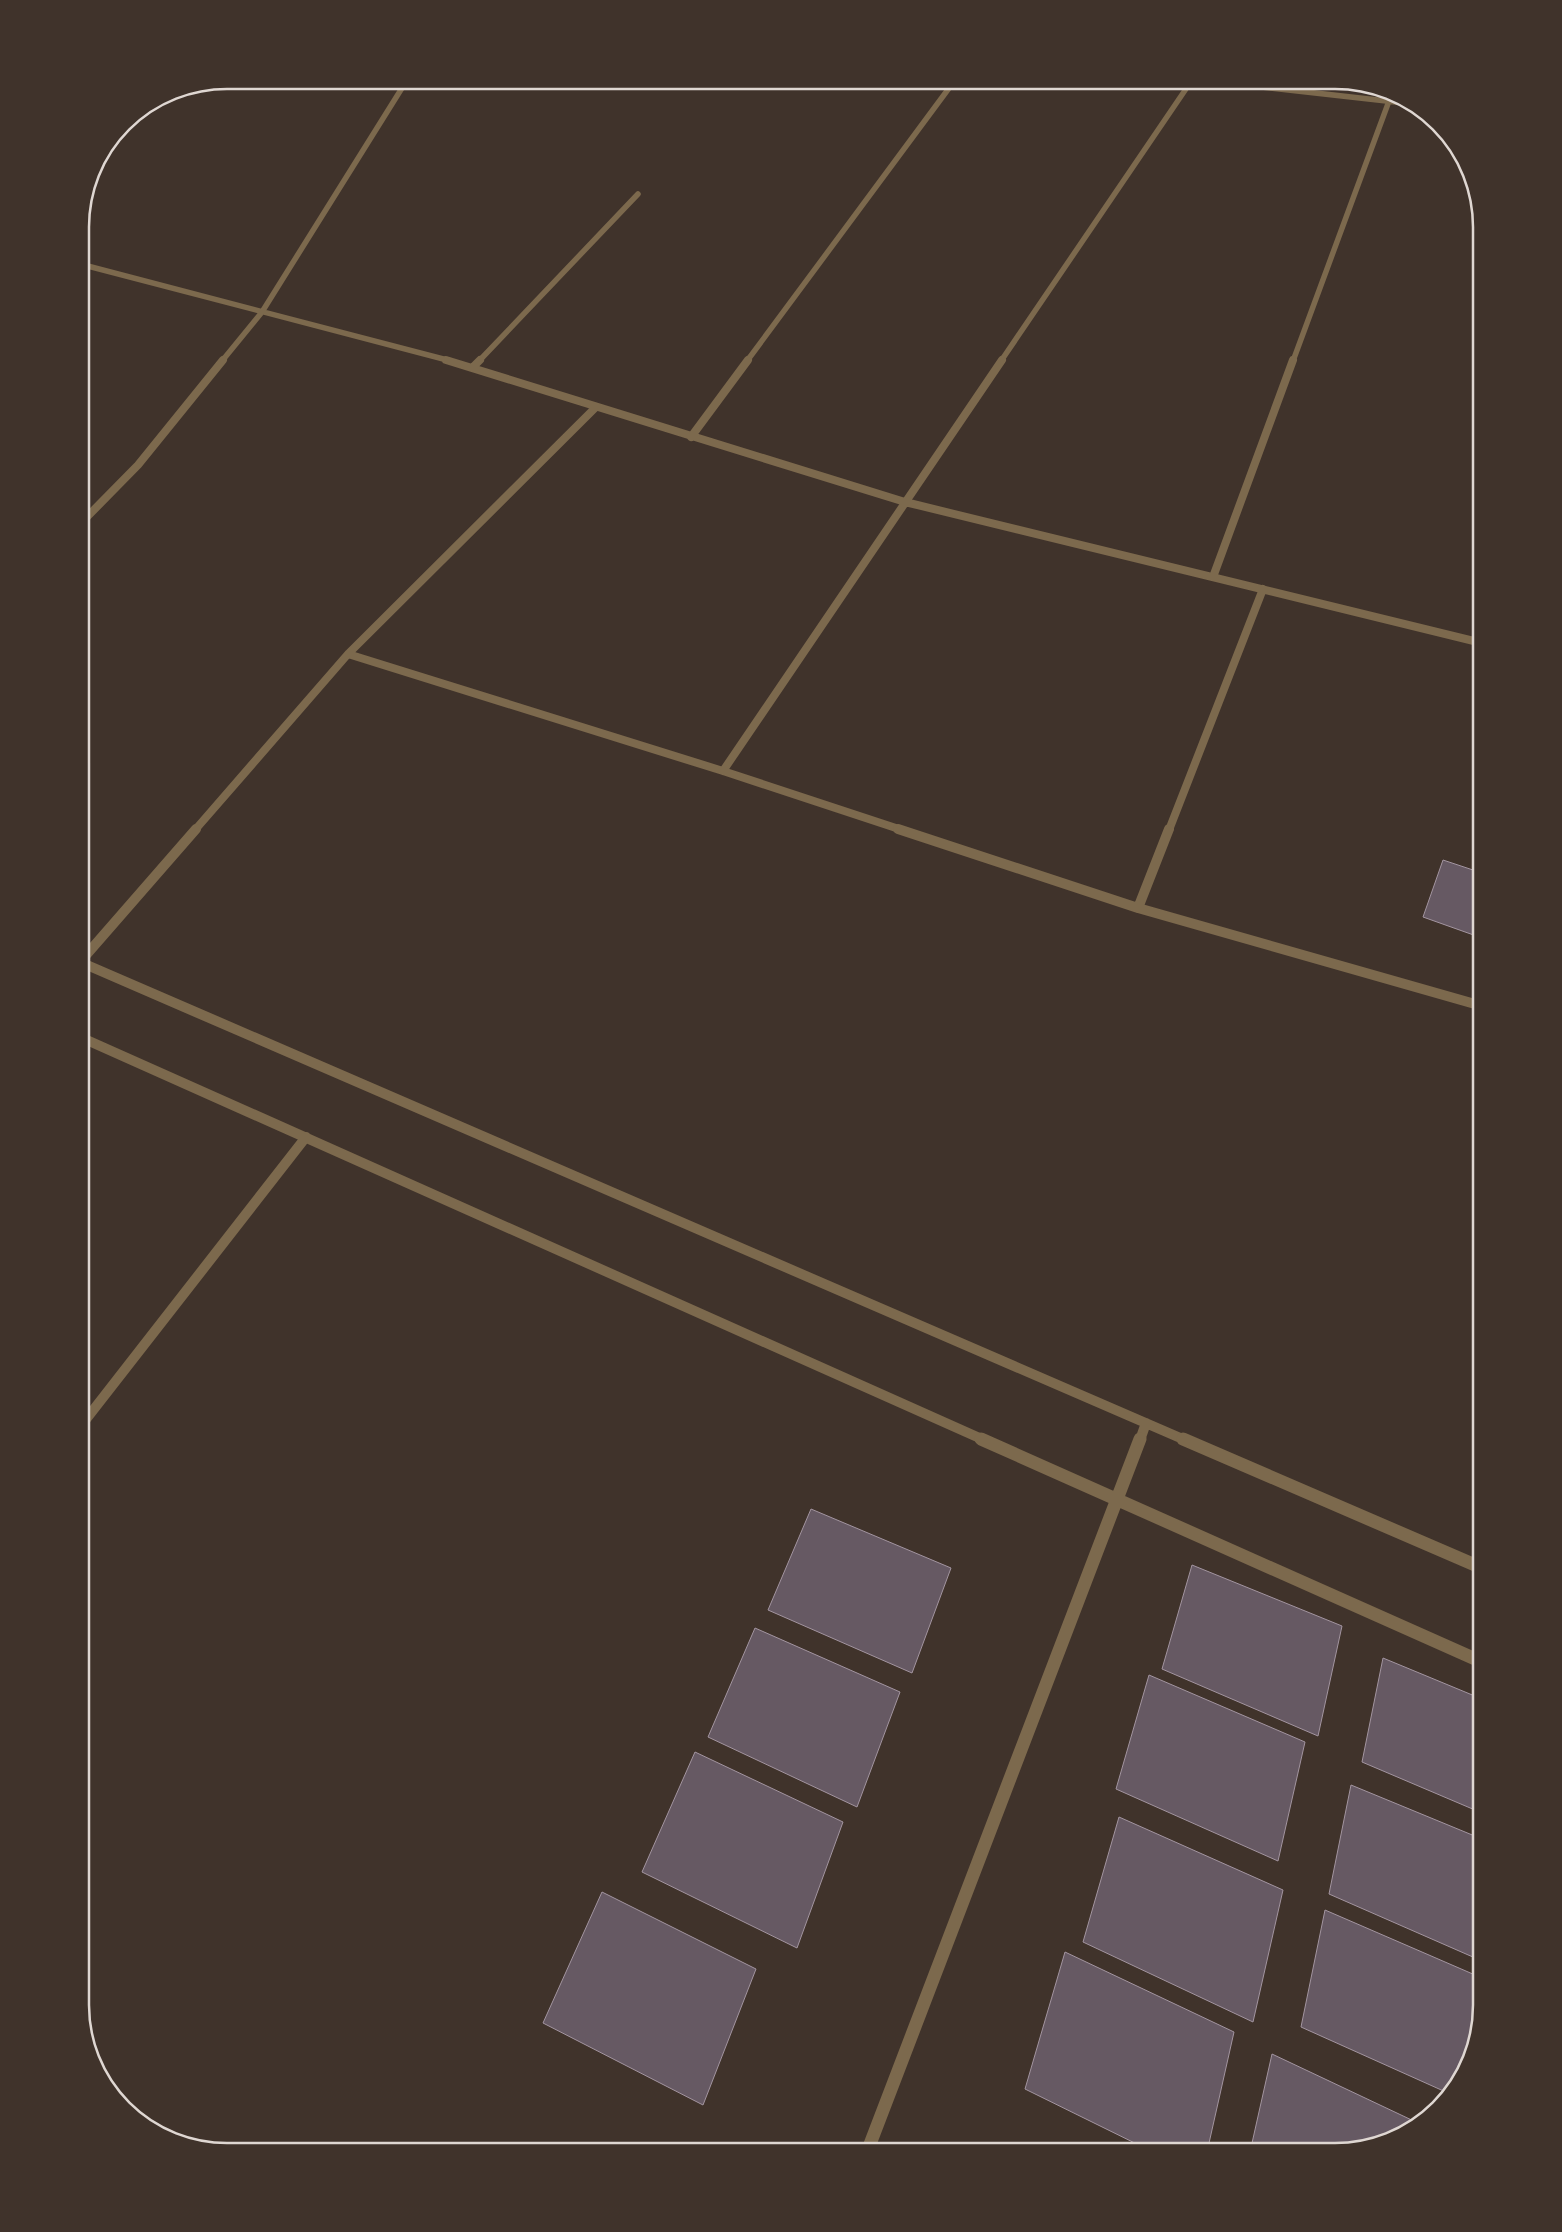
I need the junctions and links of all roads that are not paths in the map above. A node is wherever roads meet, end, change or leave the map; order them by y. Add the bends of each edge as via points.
1 (401, 89) edge
2 (948, 89) edge
3 (1186, 89) edge
4 (1281, 89) edge
5 (1389, 101) junction
6 (1393, 102) edge
7 (638, 194) dead end
8 (89, 266) edge
9 (262, 312) junction
10 (473, 366) junction
11 (596, 407) junction
12 (691, 437) junction
13 (905, 502) junction
14 (89, 515) edge
15 (1213, 577) junction
16 (1263, 589) junction
17 (1473, 642) edge
18 (348, 654) junction
19 (723, 771) junction
20 (1138, 908) junction
21 (89, 952) edge
22 (89, 966) edge
23 (1473, 1003) edge
24 (89, 1041) edge
25 (306, 1138) junction
26 (89, 1415) edge
27 (1146, 1422) junction
28 (1118, 1499) junction
29 (1473, 1564) edge
30 (1473, 1658) edge
31 (870, 2143) edge

1 - 9 street
2 - 12 street
3 - 13 street
4 - 5 street
5 - 6 street
5 - 15 street
7 - 10 street
8 - 9 street
9 - 10 street
9 - 14 street via 138,466
10 - 11 street
11 - 12 street
11 - 18 street
12 - 13 street
13 - 15 street
13 - 19 street
15 - 16 street
16 - 17 street
16 - 20 street
18 - 19 street
18 - 21 street
19 - 20 street
20 - 23 street
22 - 27 street
24 - 25 street
25 - 26 street
25 - 28 street
27 - 28 street
27 - 29 street
28 - 30 street
28 - 31 street

